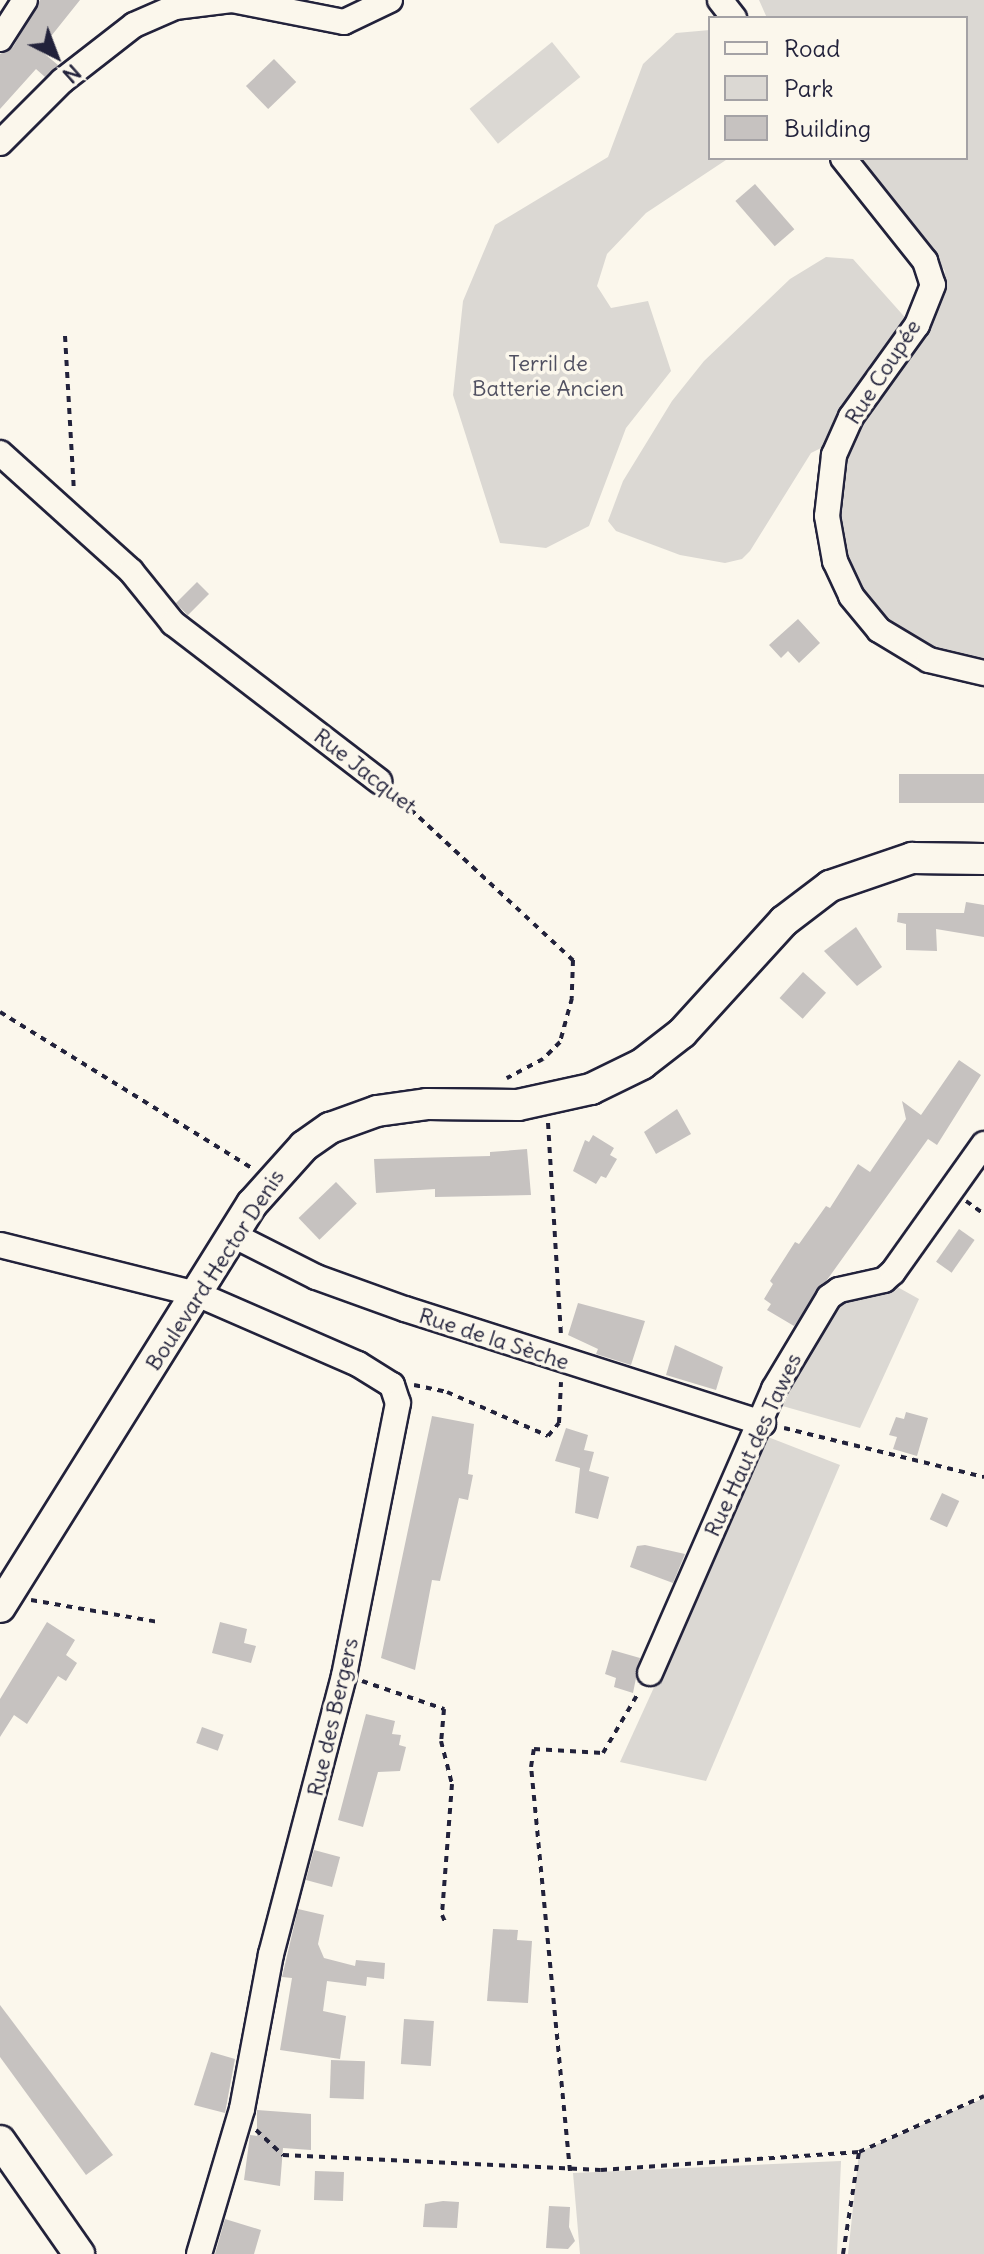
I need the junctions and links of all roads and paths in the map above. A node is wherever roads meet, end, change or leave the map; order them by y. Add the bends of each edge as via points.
1 (25, 0) edge
2 (232, 0) edge
3 (390, 0) edge
4 (720, 0) edge
5 (732, 16) edge
6 (0, 39) edge
7 (0, 143) edge
8 (845, 160) edge
9 (65, 336) dead end
10 (0, 453) edge
11 (73, 519) junction
12 (984, 673) edge
13 (379, 781) joint
14 (984, 859) edge
15 (0, 1012) edge
16 (495, 1085) dead end
17 (547, 1102) junction
18 (984, 1144) edge
19 (269, 1179) junction
20 (233, 1235) junction
21 (0, 1245) edge
22 (197, 1294) junction
23 (562, 1362) junction
24 (392, 1385) junction
25 (763, 1423) junction
26 (984, 1477) edge
27 (3, 1601) edge
28 (159, 1622) dead end
29 (650, 1673) joint
30 (344, 1676) junction
31 (446, 1924) dead end
32 (984, 2096) edge
33 (238, 2126) junction
34 (0, 2141) edge
35 (859, 2152) junction
36 (570, 2171) junction
37 (79, 2254) edge
38 (199, 2254) edge
39 (843, 2254) edge

1 - 6 street
2 - 3 street via 344,22
2 - 7 street via 175,7 134,25 62,81
4 - 5 street
8 - 12 street, Rue Coupée via 925,261 933,285 917,325 858,407 834,455 827,516 835,561 851,596 879,630 929,660
9 - 11 path
10 - 11 street, Rue Jacquet
11 - 13 street, Rue Jacquet via 131,571 173,623
13 - 16 path, Rue Jacquet via 573,960 572,998 560,1042 543,1059
14 - 17 street, Boulevard Hector Denis via 912,858 830,886 784,921 699,1017 661,1051 619,1077
15 - 19 path
17 - 19 street, Boulevard Hector Denis via 377,1111 330,1128
17 - 23 path
18 - 25 street, Rue Haut des Tawes via 893,1272 884,1280 829,1297 774,1389
19 - 20 street, Boulevard Hector Denis
20 - 22 street, Boulevard Hector Denis
20 - 23 street, Rue de la Sèche via 316,1277
21 - 22 street
22 - 24 street via 358,1364
22 - 27 street, Boulevard Hector Denis
23 - 24 path via 559,1423 548,1436 447,1392
23 - 25 street, Rue de la Sèche
24 - 30 street, Rue des Bergers via 398,1403
25 - 26 path
25 - 29 street, Rue Haut des Tawes
27 - 28 path
29 - 36 path via 603,1753 534,1749 531,1767
30 - 31 path via 444,1709 441,1741 452,1784 442,1915
30 - 33 street, Rue des Bergers via 271,1954
32 - 35 path
33 - 36 path via 263,2131 283,2155
33 - 38 street, Rue des Bergers
34 - 37 street
35 - 36 path
35 - 39 path

